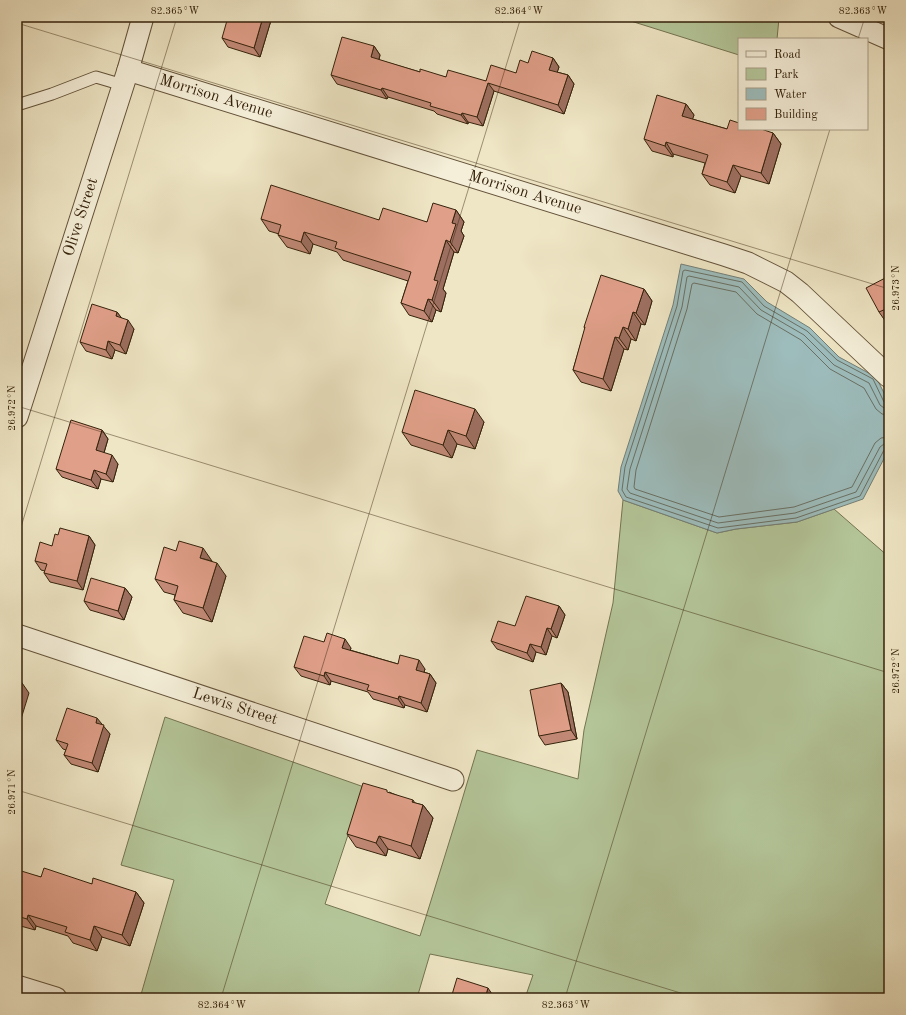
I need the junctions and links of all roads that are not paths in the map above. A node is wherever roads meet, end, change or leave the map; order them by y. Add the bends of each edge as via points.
1 (143, 17) edge
2 (839, 17) edge
3 (889, 40) edge
4 (125, 77) junction
5 (17, 105) edge
6 (889, 378) edge
7 (17, 417) edge
8 (17, 635) edge
9 (453, 780) dead end
10 (17, 986) edge
11 (56, 998) edge

1 - 4 street, Olive Street
2 - 3 street
4 - 5 lane via 96,77
4 - 6 street, Morrison Avenue via 709,250 748,264 786,282 800,293
4 - 7 street, Olive Street
8 - 9 street, Lewis Street
10 - 11 street

